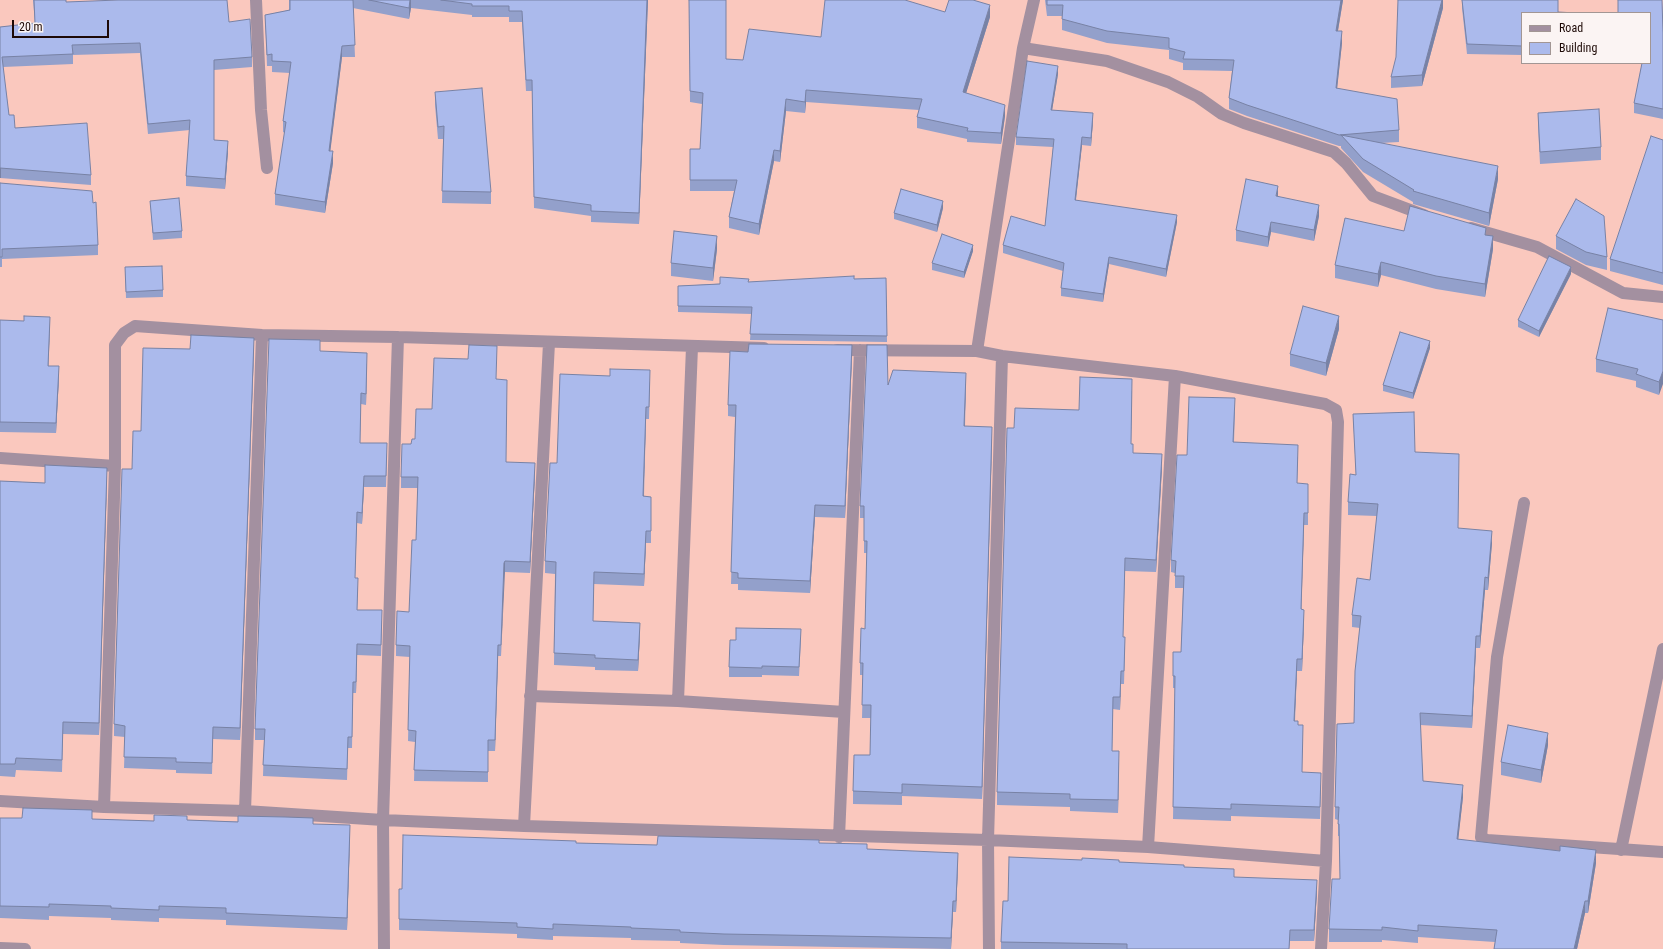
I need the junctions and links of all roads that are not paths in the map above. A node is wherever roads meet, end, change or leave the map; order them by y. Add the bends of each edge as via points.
1 (256, 0) edge
2 (1034, 0) edge
3 (1023, 48) junction
4 (267, 168) dead end
5 (1435, 218) edge
6 (1457, 224) edge
7 (1663, 297) edge
8 (262, 335) junction
9 (398, 337) junction
10 (549, 343) junction
11 (692, 347) junction
12 (772, 348) edge
13 (828, 349) edge
14 (860, 350) junction
15 (977, 351) junction
16 (1002, 356) junction
17 (1175, 376) junction
18 (0, 458) edge
19 (115, 466) junction
20 (1524, 503) dead end
21 (1663, 649) edge
22 (530, 696) junction
23 (678, 701) junction
24 (844, 712) junction
25 (0, 801) edge
26 (104, 807) junction
27 (245, 811) junction
28 (384, 820) junction
29 (524, 826) junction
30 (839, 837) junction
31 (988, 840) junction
32 (1148, 847) junction
33 (1621, 850) junction
34 (1663, 852) edge
35 (1326, 861) junction
36 (0, 948) edge
37 (25, 949) edge
38 (384, 949) edge
39 (989, 949) edge
40 (1321, 949) edge

1 - 4 street via 261,110
2 - 3 street
3 - 5 street via 1107,61 1168,82 1198,97 1222,114 1334,152 1373,196
3 - 15 street
6 - 7 street via 1537,247 1623,292
8 - 9 street
8 - 19 street via 135,326 124,333 115,345
8 - 27 street
9 - 10 street
9 - 28 street
10 - 11 street
10 - 22 street
11 - 12 street
11 - 23 street
13 - 14 street
14 - 15 street
14 - 24 street
15 - 16 street
16 - 17 street
16 - 31 street
17 - 32 street
17 - 35 street via 1325,404 1336,410 1338,422
18 - 19 street
19 - 26 street
20 - 33 street via 1497,657 1481,837 1487,840
21 - 33 street
22 - 23 street
22 - 29 street
23 - 24 street
24 - 30 street
25 - 26 street
26 - 27 street
27 - 28 street
28 - 29 street
28 - 38 street
29 - 30 street
30 - 31 street
31 - 32 street
31 - 39 street
32 - 35 street
33 - 34 street
35 - 40 street
36 - 37 street

